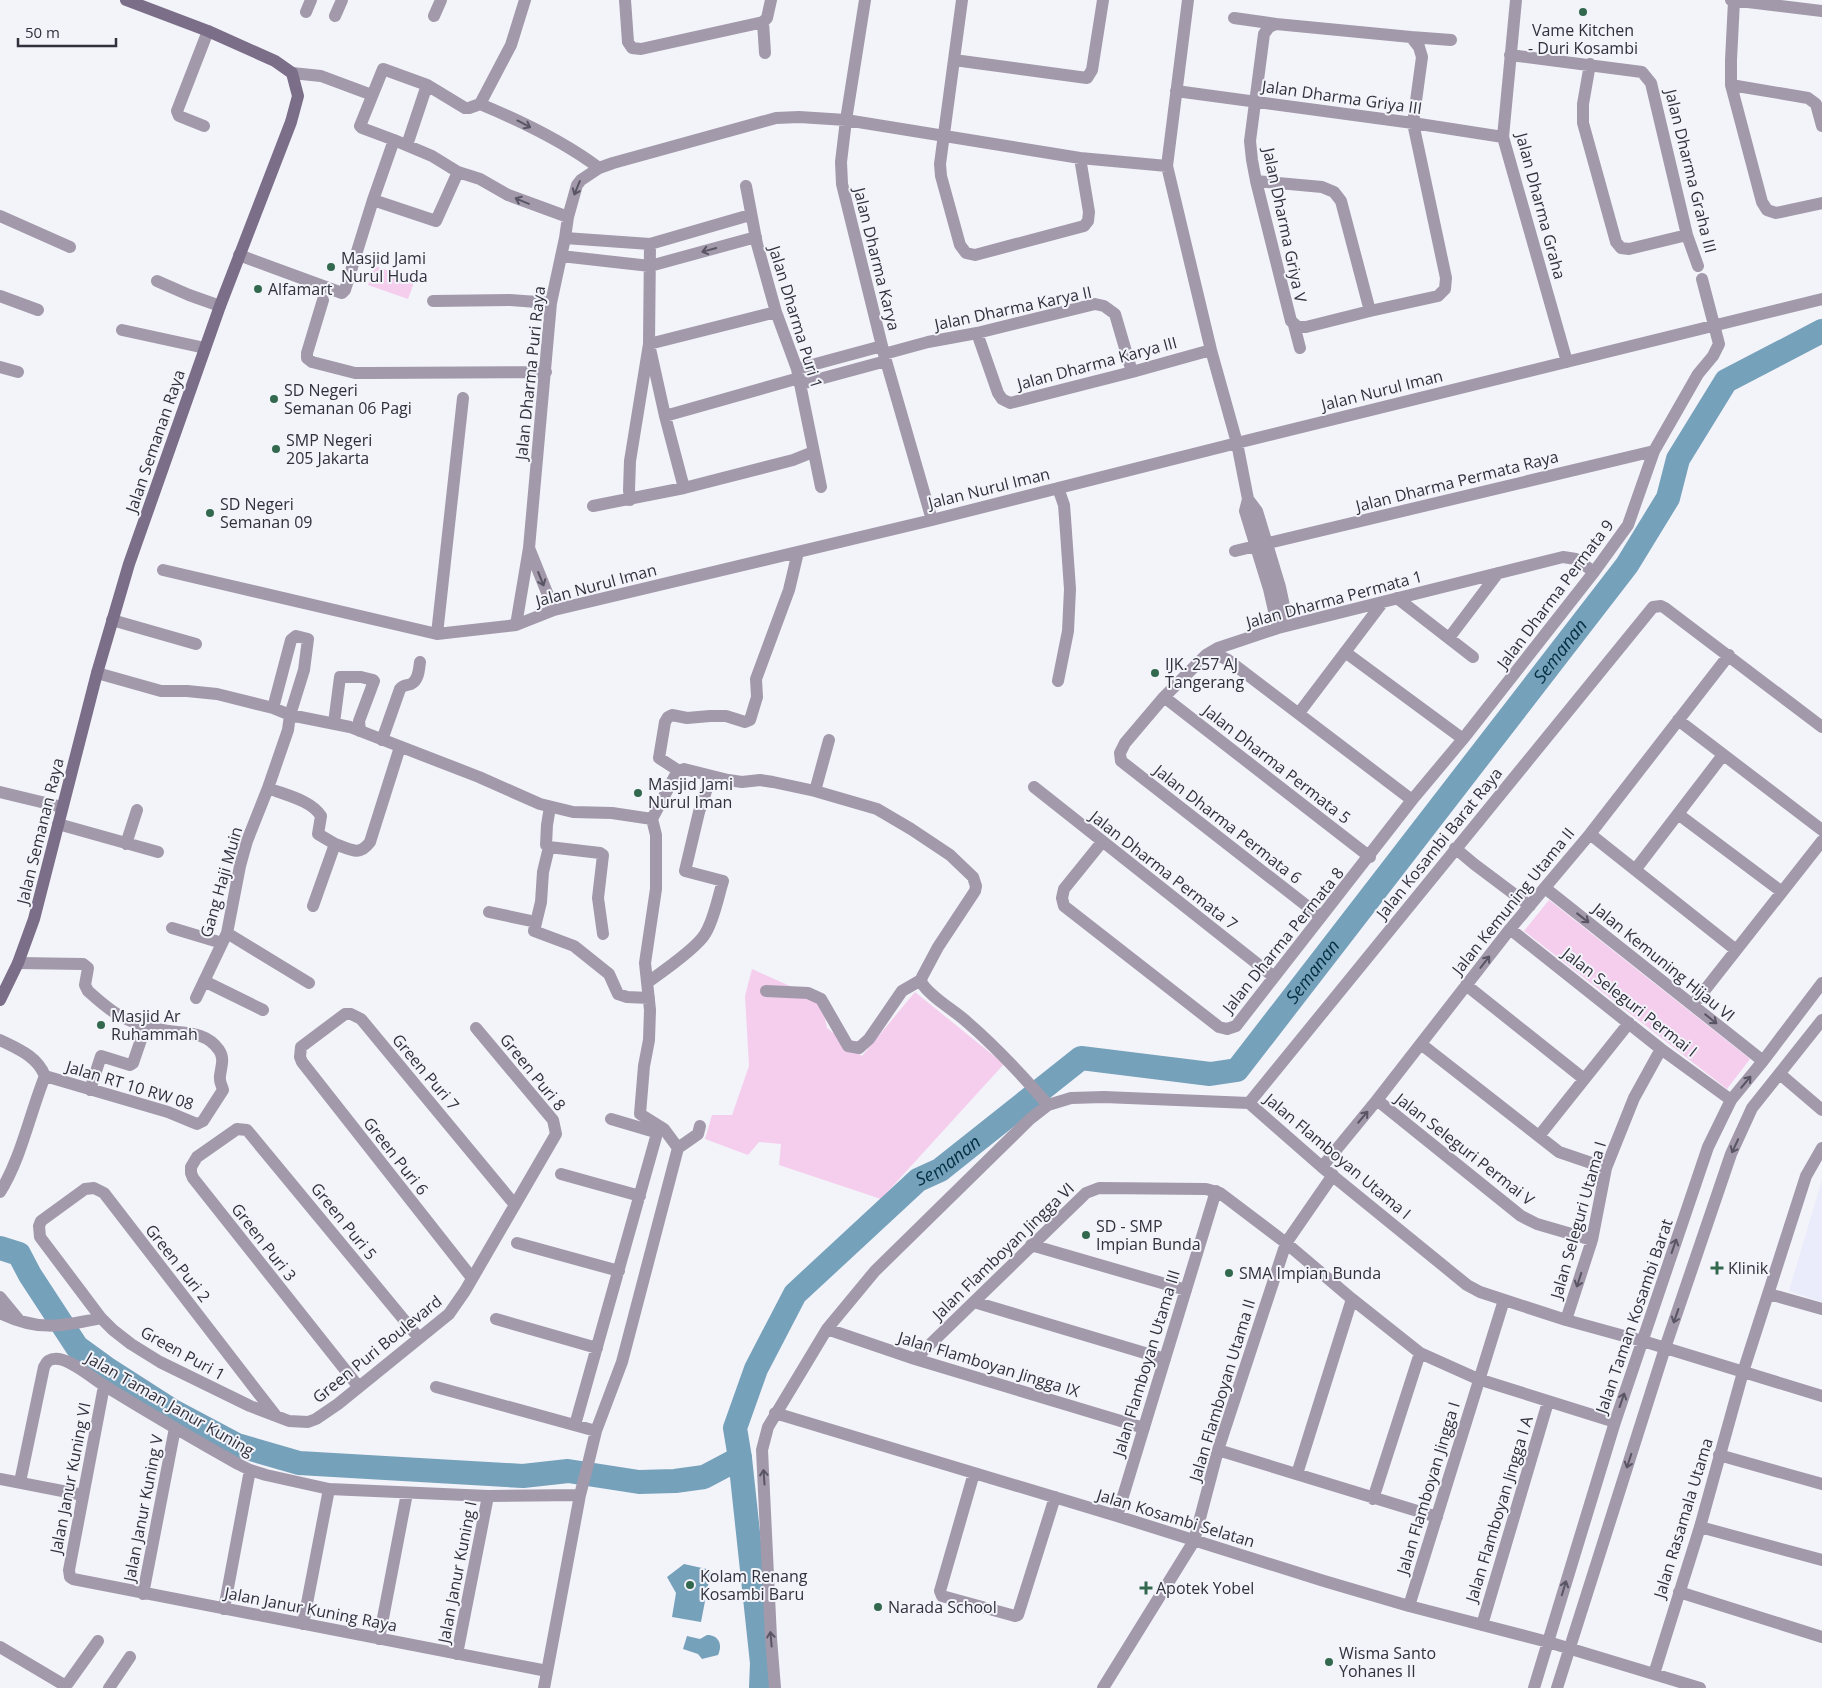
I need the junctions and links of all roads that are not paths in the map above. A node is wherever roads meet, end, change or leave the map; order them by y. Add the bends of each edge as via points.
1 (126, 0) edge
2 (342, 0) edge
3 (441, 0) edge
4 (525, 0) edge
5 (625, 0) edge
6 (770, 0) edge
7 (865, 0) edge
8 (962, 0) edge
9 (1103, 0) edge
10 (1188, 0) edge
11 (1516, 0) edge
12 (1732, 0) edge
13 (1822, 12) edge
14 (335, 16) dead end
15 (434, 16) dead end
16 (1234, 18) dead end
17 (764, 22) junction
18 (1276, 24) junction
19 (208, 32) junction
20 (1411, 37) junction
21 (1450, 40) dead end
22 (765, 53) dead end
23 (1510, 55) junction
24 (954, 60) junction
25 (1590, 64) junction
26 (292, 73) junction
27 (427, 85) junction
28 (1731, 85) junction
29 (1176, 91) junction
30 (372, 95) junction
31 (1254, 101) junction
32 (480, 104) junction
33 (846, 120) junction
34 (1413, 123) junction
35 (204, 126) dead end
36 (1822, 126) edge
37 (942, 137) junction
38 (1503, 137) junction
39 (394, 140) junction
40 (407, 145) junction
41 (1080, 158) junction
42 (1167, 166) junction
43 (599, 168) junction
44 (458, 172) junction
45 (1256, 181) junction
46 (746, 186) dead end
47 (373, 200) junction
48 (1822, 204) edge
49 (750, 215) junction
50 (0, 216) edge
51 (568, 217) junction
52 (1687, 235) junction
53 (756, 237) junction
54 (565, 238) junction
55 (650, 244) junction
56 (70, 247) dead end
57 (239, 255) junction
58 (561, 256) junction
59 (650, 266) junction
60 (1698, 266) dead end
61 (1702, 279) dead end
62 (157, 281) dead end
63 (0, 296) edge
64 (1822, 299) edge
65 (324, 300) dead end
66 (433, 301) dead end
67 (551, 303) junction
68 (220, 306) junction
69 (38, 310) dead end
70 (1370, 311) junction
71 (776, 312) junction
72 (1294, 325) junction
73 (1713, 326) junction
74 (122, 330) dead end
75 (977, 333) junction
76 (649, 344) junction
77 (205, 348) junction
78 (1300, 348) dead end
79 (1210, 350) junction
80 (884, 354) junction
81 (1567, 362) junction
82 (0, 367) edge
83 (18, 372) dead end
84 (546, 372) junction
85 (1132, 372) junction
86 (799, 377) junction
87 (463, 398) dead end
88 (665, 416) junction
89 (1237, 442) junction
90 (1654, 451) junction
91 (813, 452) junction
92 (822, 487) dead end
93 (684, 488) junction
94 (1058, 488) junction
95 (630, 500) junction
96 (593, 506) dead end
97 (932, 520) junction
98 (1261, 545) junction
99 (529, 548) junction
100 (1235, 551) dead end
101 (798, 552) junction
102 (163, 570) dead end
103 (1594, 572) junction
104 (1498, 573) junction
105 (1398, 598) junction
106 (1383, 602) junction
107 (554, 610) junction
108 (112, 620) junction
109 (516, 625) junction
110 (1283, 627) junction
111 (437, 634) junction
112 (1449, 638) junction
113 (196, 644) dead end
114 (1211, 652) junction
115 (1345, 652) junction
116 (1729, 655) junction
117 (1473, 657) dead end
118 (420, 662) dead end
119 (97, 673) junction
120 (1058, 681) dead end
121 (1164, 697) junction
122 (273, 708) junction
123 (1299, 714) junction
124 (290, 715) junction
125 (1678, 720) junction
126 (334, 723) junction
127 (1822, 727) edge
128 (360, 730) junction
129 (1463, 739) junction
130 (382, 740) junction
131 (829, 740) dead end
132 (400, 747) junction
133 (1120, 753) joint
134 (1723, 755) junction
135 (679, 771) junction
136 (711, 776) junction
137 (1034, 787) dead end
138 (268, 788) junction
139 (816, 791) junction
140 (0, 792) edge
141 (1412, 800) junction
142 (62, 807) junction
143 (550, 807) junction
144 (137, 810) dead end
145 (1678, 814) junction
146 (652, 819) junction
147 (58, 824) junction
148 (1822, 830) edge
149 (1590, 834) junction
150 (1822, 841) edge
151 (1102, 842) junction
152 (126, 844) junction
153 (335, 844) junction
154 (549, 847) junction
155 (1455, 848) junction
156 (158, 852) dead end
157 (1370, 857) junction
158 (1635, 870) junction
159 (1545, 888) junction
160 (1782, 892) junction
161 (314, 906) dead end
162 (1530, 906) junction
163 (489, 912) dead end
164 (1321, 918) junction
165 (536, 922) junction
166 (172, 928) dead end
167 (1510, 929) junction
168 (603, 934) dead end
169 (224, 938) junction
170 (1736, 950) junction
171 (18, 963) junction
172 (1274, 977) junction
173 (921, 980) junction
174 (204, 981) junction
175 (648, 982) junction
176 (309, 983) dead end
177 (1822, 983) edge
178 (1466, 985) junction
179 (766, 991) dead end
180 (196, 998) dead end
181 (649, 998) junction
182 (0, 1000) edge
183 (1693, 1005) junction
184 (263, 1010) dead end
185 (1822, 1020) edge
186 (1629, 1023) junction
187 (146, 1025) junction
188 (476, 1028) dead end
189 (0, 1040) edge
190 (1421, 1044) junction
191 (1661, 1049) junction
192 (300, 1052) joint
193 (1763, 1061) junction
194 (1780, 1074) junction
195 (44, 1076) junction
196 (1584, 1078) junction
197 (90, 1090) junction
198 (1377, 1100) junction
199 (1731, 1100) junction
200 (1046, 1103) junction
201 (1249, 1103) junction
202 (1822, 1110) edge
203 (611, 1119) dead end
204 (700, 1126) dead end
205 (242, 1128) joint
206 (1539, 1136) junction
207 (554, 1139) joint
208 (678, 1148) junction
209 (1822, 1148) edge
210 (1322, 1167) junction
211 (1606, 1168) junction
212 (561, 1174) dead end
213 (1332, 1175) junction
214 (1216, 1191) junction
215 (0, 1192) edge
216 (640, 1196) junction
217 (515, 1204) junction
218 (39, 1226) joint
219 (1592, 1240) junction
220 (517, 1243) dead end
221 (1286, 1243) junction
222 (1031, 1245) junction
223 (619, 1271) junction
224 (472, 1278) junction
225 (1186, 1290) junction
226 (1769, 1294) junction
227 (0, 1297) edge
228 (1352, 1299) junction
229 (1504, 1300) junction
230 (974, 1302) junction
231 (1822, 1309) edge
232 (0, 1313) edge
233 (101, 1318) junction
234 (496, 1319) dead end
235 (19, 1320) junction
236 (1566, 1320) junction
237 (827, 1329) junction
238 (419, 1338) junction
239 (1644, 1341) junction
240 (1663, 1347) junction
241 (597, 1348) junction
242 (1420, 1353) junction
243 (915, 1359) junction
244 (1166, 1359) junction
245 (1743, 1372) junction
246 (1478, 1379) junction
247 (104, 1386) junction
248 (358, 1386) junction
249 (436, 1387) dead end
250 (1822, 1396) edge
251 (1548, 1402) junction
252 (775, 1413) junction
253 (276, 1416) junction
254 (1615, 1422) junction
255 (575, 1425) junction
256 (175, 1428) junction
257 (1144, 1428) junction
258 (596, 1431) junction
259 (1218, 1450) junction
260 (1719, 1455) junction
261 (250, 1470) junction
262 (974, 1473) junction
263 (1297, 1474) junction
264 (0, 1478) edge
265 (20, 1482) junction
266 (1822, 1484) edge
267 (329, 1489) junction
268 (581, 1491) junction
269 (406, 1493) junction
270 (83, 1494) junction
271 (488, 1496) junction
272 (1055, 1497) junction
273 (1373, 1499) junction
274 (1117, 1516) junction
275 (1436, 1517) junction
276 (1700, 1527) junction
277 (1194, 1541) junction
278 (1822, 1560) edge
279 (70, 1577) joint
280 (1679, 1592) junction
281 (143, 1594) junction
282 (1409, 1606) junction
283 (224, 1609) junction
284 (303, 1624) junction
285 (1482, 1625) junction
286 (1822, 1637) edge
287 (379, 1639) junction
288 (1549, 1640) junction
289 (98, 1641) dead end
290 (0, 1647) edge
291 (1568, 1648) junction
292 (457, 1654) junction
293 (130, 1657) dead end
294 (547, 1671) junction
295 (1654, 1674) junction
296 (109, 1688) edge
297 (544, 1688) edge
298 (775, 1688) edge
299 (1103, 1688) edge
300 (1534, 1688) edge
301 (1557, 1688) edge
302 (1700, 1688) edge

1 - 19 street
2 - 14 street
3 - 15 street
4 - 32 street via 511,45
5 - 17 street via 628,42 632,48 642,49
6 - 17 street
7 - 33 street, Jalan Dharma Karya
8 - 24 street
9 - 24 street via 1092,70 1087,78
10 - 29 street
11 - 23 street, Jalan Dharma Graha
12 - 13 street
12 - 28 street
16 - 18 street
17 - 22 street
18 - 20 street
18 - 31 street, Jalan Dharma Griya V via 1268,26 1264,34
19 - 26 street via 275,61
19 - 35 street via 177,111 179,116
20 - 21 street
20 - 34 street via 1422,57
23 - 25 street, Jalan Dharma Graha III
23 - 38 street, Jalan Dharma Graha
24 - 37 street
25 - 52 street, Jalan Dharma Graha III via 1642,72 1652,83
25 - 52 street via 1583,124 1616,242 1621,248 1629,249
26 - 30 street via 321,76
26 - 57 street, Jalan Semanan Raya via 298,96 295,110
27 - 30 street via 383,69
27 - 32 street via 465,108
27 - 40 street
28 - 36 street via 1808,98 1816,104
28 - 48 street via 1764,206 1776,213
29 - 31 street, Jalan Dharma Griya III
29 - 42 street
30 - 39 street via 360,127
31 - 34 street, Jalan Dharma Griya III
31 - 45 street, Jalan Dharma Griya V via 1250,141
32 -> 43 street via 576,151
33 - 37 street, Jalan Dharma Puri Raya
33 - 43 street, Jalan Dharma Puri Raya via 799,116 776,118
33 - 80 street, Jalan Dharma Karya via 840,162 842,184
34 - 38 street, Jalan Dharma Griya III
34 - 70 street, Jalan Dharma Griya V via 1446,278 1445,288 1438,296
37 - 41 street, Jalan Dharma Puri Raya
37 - 41 street via 941,176 960,245 966,253 975,254 1084,226 1089,212
38 - 81 street, Jalan Dharma Graha
39 - 40 street
39 - 47 street
40 - 44 street
41 - 42 street, Jalan Dharma Puri Raya
42 - 79 street
43 -> 51 street, Jalan Dharma Puri Raya via 581,180
44 - 47 street via 436,221
51 -> 44 street via 528,204 480,179
45 - 70 street via 1322,187 1334,192 1341,201
45 - 72 street, Jalan Dharma Griya V via 1288,314
46 - 49 street, Jalan Dharma Puri 1
47 - 57 street via 342,292
49 - 53 street, Jalan Dharma Puri 1
49 - 55 street
50 - 56 street
51 - 54 street, Jalan Dharma Puri Raya
52 - 60 street, Jalan Dharma Graha III
53 -> 59 street
53 - 71 street, Jalan Dharma Puri 1
54 - 55 street
54 - 58 street, Jalan Dharma Puri Raya
55 - 59 street
57 - 68 street, Jalan Semanan Raya
58 - 59 street
58 - 67 street, Jalan Dharma Puri Raya
59 - 76 street
61 - 73 street, Jalan Dharma Graha III
62 - 68 street
63 - 69 street
64 - 73 street, Jalan Nurul Iman
65 - 84 street via 307,353 312,362 368,374
66 - 67 street
67 - 84 street, Jalan Dharma Puri Raya
68 - 77 street, Jalan Semanan Raya
70 - 72 street, Jalan Dharma Griya V via 1306,327
71 - 76 street
71 - 86 street, Jalan Dharma Puri 1
72 - 78 street, Jalan Dharma Griya V
73 - 81 street, Jalan Nurul Iman
73 - 90 street, Jalan Dharma Permata 9 via 1719,344
74 - 77 street
75 - 80 street, Jalan Dharma Karya II
75 - 85 street, Jalan Dharma Karya II via 1092,304 1101,305 1115,314
75 - 85 street, Jalan Dharma Karya III via 998,393 1008,402
76 - 88 street
76 - 95 street via 630,460
77 - 108 street, Jalan Semanan Raya
79 - 85 street, Jalan Dharma Karya III
79 - 89 street
80 - 86 street, Jalan Dharma Karya II
80 - 97 street, Jalan Dharma Karya
81 - 89 street, Jalan Nurul Iman
82 - 83 street
84 - 99 street, Jalan Dharma Puri Raya
86 - 88 street, Jalan Dharma Karya II
86 - 91 street, Jalan Dharma Puri 1
87 - 111 street
88 - 93 street
89 - 94 street, Jalan Nurul Iman
89 - 98 street via 1248,499 1245,511
90 - 98 street, Jalan Dharma Permata Raya
90 - 103 street, Jalan Dharma Permata 9 via 1628,524
91 - 92 street, Jalan Dharma Puri 1
91 - 93 street via 794,460
93 - 95 street
94 - 97 street, Jalan Nurul Iman
94 - 120 street via 1064,505 1070,589 1068,631
95 - 96 street
97 - 101 street, Jalan Nurul Iman
98 - 100 street, Jalan Dharma Permata Raya
98 - 110 street via 1269,589
99 -> 107 street, Jalan Dharma Puri Raya
99 - 109 street, Jalan Dharma Puri Raya
101 - 107 street, Jalan Nurul Iman
101 - 135 street via 789,590 756,679 757,697 750,720 746,722 726,716 668,717 659,758
102 - 111 street, Jalan Nurul Iman
103 - 104 street, Jalan Dharma Permata 1 via 1576,559 1562,557
103 - 129 street, Jalan Dharma Permata 9
104 - 105 street, Jalan Dharma Permata 1
104 - 112 street
105 - 106 street, Jalan Dharma Permata 1
105 - 112 street
106 - 110 street, Jalan Dharma Permata 1
106 - 115 street
107 - 109 street, Jalan Nurul Iman
108 - 113 street
108 - 119 street, Jalan Semanan Raya
109 - 111 street, Jalan Nurul Iman
110 - 114 street, Jalan Dharma Permata 1
112 - 117 street
114 - 121 street, Jalan Dharma Permata 1
114 - 123 street via 1228,660
115 - 123 street
115 - 129 street
116 - 125 street, Jalan Kemuning Utama II
116 - 127 street
116 - 155 street, Jalan Kosambi Barat Raya via 1665,608 1657,606 1650,610
118 - 130 street via 413,683 400,689
119 - 122 street via 161,691 217,694
119 - 142 street, Jalan Semanan Raya
121 - 133 street, Jalan Dharma Permata 1
121 - 157 street, Jalan Dharma Permata 5
122 - 124 street
122 - 124 street, Gang Haji Muin via 291,640 296,636 304,637 308,639 307,657
123 - 141 street
124 - 126 street
124 - 138 street, Gang Haji Muin
125 - 134 street
125 - 149 street, Jalan Kemuning Utama II
126 - 128 street
126 - 128 street via 340,677 373,680 359,721
128 - 130 street
129 - 141 street, Jalan Dharma Permata 8
130 - 132 street
131 - 139 street
132 - 143 street
132 - 153 street via 370,842 364,850 357,851
133 - 164 street, Jalan Dharma Permata 6 via 1121,761
134 - 145 street
134 - 148 street
135 - 136 street via 684,769
135 - 146 street
136 - 139 street via 742,782 760,780
136 - 175 street via 685,871 723,882 705,935
137 - 151 street, Jalan Dharma Permata 7
138 - 153 street via 314,808 321,816 319,836
138 - 169 street, Gang Haji Muin via 247,841
139 - 173 street via 877,810 950,855 973,877 975,891 938,947
140 - 142 street
141 - 157 street, Jalan Dharma Permata 8
142 - 147 street, Jalan Semanan Raya
143 - 146 street
143 - 154 street via 546,845
144 - 152 street
145 - 158 street
145 - 160 street
146 - 175 street via 656,835 656,889 645,963
147 - 152 street
147 - 171 street, Jalan Semanan Raya via 34,919
149 - 158 street
149 - 159 street, Jalan Kemuning Utama II
150 - 160 street
151 - 172 street, Jalan Dharma Permata 7
151 - 172 street, Jalan Dharma Permata 8 via 1064,888 1064,906 1227,1030 1236,1026
152 - 156 street
153 - 161 street
154 - 165 street
154 - 168 street via 603,855 598,898
155 - 162 street
155 - 201 street, Jalan Kosambi Barat Raya
157 - 164 street, Jalan Dharma Permata 8
158 - 170 street
159 - 162 street, Jalan Kemuning Utama II
159 -> 183 street, Jalan Kemuning Hijau VI
160 - 170 street
162 - 167 street, Jalan Kemuning Utama II
163 - 165 street
164 - 172 street, Jalan Dharma Permata 8
165 - 181 street via 534,931 574,946 609,974 618,994
166 - 169 street
178 -> 167 street, Jalan Kemuning Utama II
167 - 186 street, Jalan Seleguri Permai I
169 - 174 street, Gang Haji Muin
169 - 176 street
170 - 183 street
171 - 182 street, Jalan Semanan Raya
171 - 187 street via 77,963 86,966 88,992 122,1017
173 - 179 street via 902,991 869,1039 859,1048 848,1046 821,999 815,995
173 - 200 street via 927,989 1003,1056
174 - 180 street, Gang Haji Muin
174 - 184 street
175 - 181 street
177 - 193 street, Jalan Taman Kosambi Barat
178 - 190 street, Jalan Kemuning Utama II
178 - 196 street
181 - 208 street via 649,1040 640,1114 664,1129
183 -> 193 street, Jalan Kemuning Hijau VI
185 - 194 street
186 - 191 street, Jalan Seleguri Permai I
186 - 196 street
187 - 197 street via 133,1063 130,1065 101,1056
187 - 197 street, Jalan RT 10 RW 08 via 160,1030 191,1032 206,1038 218,1049 222,1057 222,1094 200,1123
188 - 207 street, Green Puri 8 via 553,1120 556,1129
189 - 195 street, Jalan RT 10 RW 08 via 33,1058
190 - 198 street, Jalan Kemuning Utama II
190 - 206 street
191 - 199 street, Jalan Seleguri Permai I
191 - 211 street, Jalan Seleguri Utama I via 1634,1098
192 - 217 street, Green Puri 7 via 340,1016 345,1014 361,1019
192 - 224 street, Green Puri 6 via 302,1062
199 -> 193 street, Jalan Taman Kosambi Barat
194 - 202 street
194 -> 240 street via 1752,1108 1731,1154
195 - 197 street, Jalan RT 10 RW 08
195 - 215 street, Jalan RT 10 RW 08 via 21,1147
196 - 206 street
210 -> 198 street, Jalan Kemuning Utama II
198 - 219 street, Jalan Seleguri Permai V via 1521,1216
239 -> 199 street, Jalan Taman Kosambi Barat via 1708,1146
200 - 201 street, Jalan Flamboyan Utama I via 1104,1097
200 - 237 street, Jalan Flamboyan Utama I via 875,1271
201 - 210 street, Jalan Flamboyan Utama I
203 - 216 street via 656,1133
204 - 208 street via 698,1134
205 - 238 street, Green Puri 5 via 252,1134
205 - 248 street, Green Puri 3 via 197,1157 190,1173
206 - 211 street via 1559,1152
207 - 217 street, Green Puri Boulevard
208 - 258 street via 622,1362
209 - 226 street, Jalan Rasamala Utama via 1806,1176
210 - 213 street, Jalan Flamboyan Utama I
211 - 219 street, Jalan Seleguri Utama I
212 - 216 street
213 - 221 street, Jalan Flamboyan Utama II
213 - 229 street, Jalan Flamboyan Utama I via 1467,1285
214 - 221 street
214 - 222 street, Jalan Flamboyan Jingga VI via 1099,1188 1086,1193
214 - 225 street, Jalan Flamboyan Utama III
216 - 223 street
217 - 224 street, Green Puri Boulevard
218 - 233 street, Green Puri 1 via 40,1237
218 - 253 street, Green Puri 2 via 84,1189 94,1188 104,1193
219 -> 236 street, Jalan Seleguri Utama I
220 - 223 street
221 - 228 street
221 - 259 street, Jalan Flamboyan Utama II
222 - 225 street
222 - 230 street, Jalan Flamboyan Jingga VI
223 - 241 street
224 - 238 street, Green Puri Boulevard via 449,1314
225 - 244 street, Jalan Flamboyan Utama III
226 - 231 street
226 - 245 street, Jalan Rasamala Utama
227 - 235 street
228 - 242 street
228 - 263 street
229 - 236 street, Jalan Flamboyan Utama I
229 - 246 street, Jalan Flamboyan Jingga I
230 - 243 street, Jalan Flamboyan Jingga VI
230 - 244 street
232 - 235 street
233 - 235 street via 43,1327
233 - 253 street, Green Puri 1 via 131,1344 160,1362
234 - 241 street
236 - 239 street, Jalan Flamboyan Utama I
237 - 243 street, Jalan Flamboyan Jingga IX
237 - 252 street, Jalan Flamboyan Utama I
238 - 248 street, Green Puri Boulevard
239 - 240 street
254 -> 239 street, Jalan Taman Kosambi Barat
240 - 245 street
240 -> 291 street
241 - 255 street
242 - 246 street
242 - 273 street
243 - 257 street, Jalan Flamboyan Jingga IX
244 - 257 street, Jalan Flamboyan Utama III
245 - 250 street
245 - 260 street, Jalan Rasamala Utama
246 - 251 street
246 - 275 street, Jalan Flamboyan Jingga I
247 - 256 street, Jalan Taman Janur Kuning
247 - 265 street, Jalan Taman Janur Kuning via 66,1361 51,1359 46,1362
247 - 270 street, Jalan Janur Kuning VI
248 - 253 street, Green Puri Boulevard via 316,1419 298,1422
249 - 255 street
251 - 254 street
251 - 285 street, Jalan Flamboyan Jingga I A
252 - 262 street, Jalan Kosambi Selatan
298 -> 252 street, Jalan Flamboyan Utama I via 762,1450
288 -> 254 street, Jalan Taman Kosambi Barat
255 - 258 street
256 - 261 street, Jalan Taman Janur Kuning
256 - 281 street, Jalan Janur Kuning V
257 - 274 street, Jalan Flamboyan Utama III
258 - 268 street
259 - 263 street
259 - 277 street, Jalan Flamboyan Utama II
260 - 266 street
260 - 276 street, Jalan Rasamala Utama
261 - 267 street, Jalan Taman Janur Kuning
261 - 283 street
262 - 272 street, Jalan Kosambi Selatan
262 - 272 street via 940,1591 942,1596 1018,1615
263 - 273 street
264 - 265 street
265 - 270 street
267 - 269 street, Jalan Taman Janur Kuning
267 - 284 street
268 - 271 street, Jalan Taman Janur Kuning
268 - 294 street
269 - 271 street, Jalan Taman Janur Kuning
269 - 287 street
270 - 279 street, Jalan Janur Kuning VI
271 - 292 street, Jalan Janur Kuning I
272 - 274 street, Jalan Kosambi Selatan
273 - 275 street
274 - 277 street, Jalan Kosambi Selatan
275 - 282 street, Jalan Flamboyan Jingga I
276 - 278 street
276 - 280 street, Jalan Rasamala Utama
277 - 282 street, Jalan Kosambi Selatan
277 - 299 street, Jalan Flamboyan Utama II
279 - 281 street, Jalan Janur Kuning Raya
280 - 286 street
280 - 295 street, Jalan Rasamala Utama
281 - 283 street, Jalan Janur Kuning Raya
282 - 285 street, Jalan Kosambi Selatan
283 - 284 street, Jalan Janur Kuning Raya
284 - 287 street, Jalan Janur Kuning Raya
285 - 288 street, Jalan Kosambi Selatan
287 - 292 street, Jalan Janur Kuning Raya
288 - 291 street, Jalan Kosambi Selatan
288 - 300 street, Jalan Taman Kosambi Barat
289 - 290 street via 64,1685
291 - 295 street, Jalan Kosambi Selatan
291 - 301 street
292 - 294 street, Jalan Janur Kuning Raya
293 - 296 street
294 - 297 street
295 - 302 street, Jalan Kosambi Selatan

